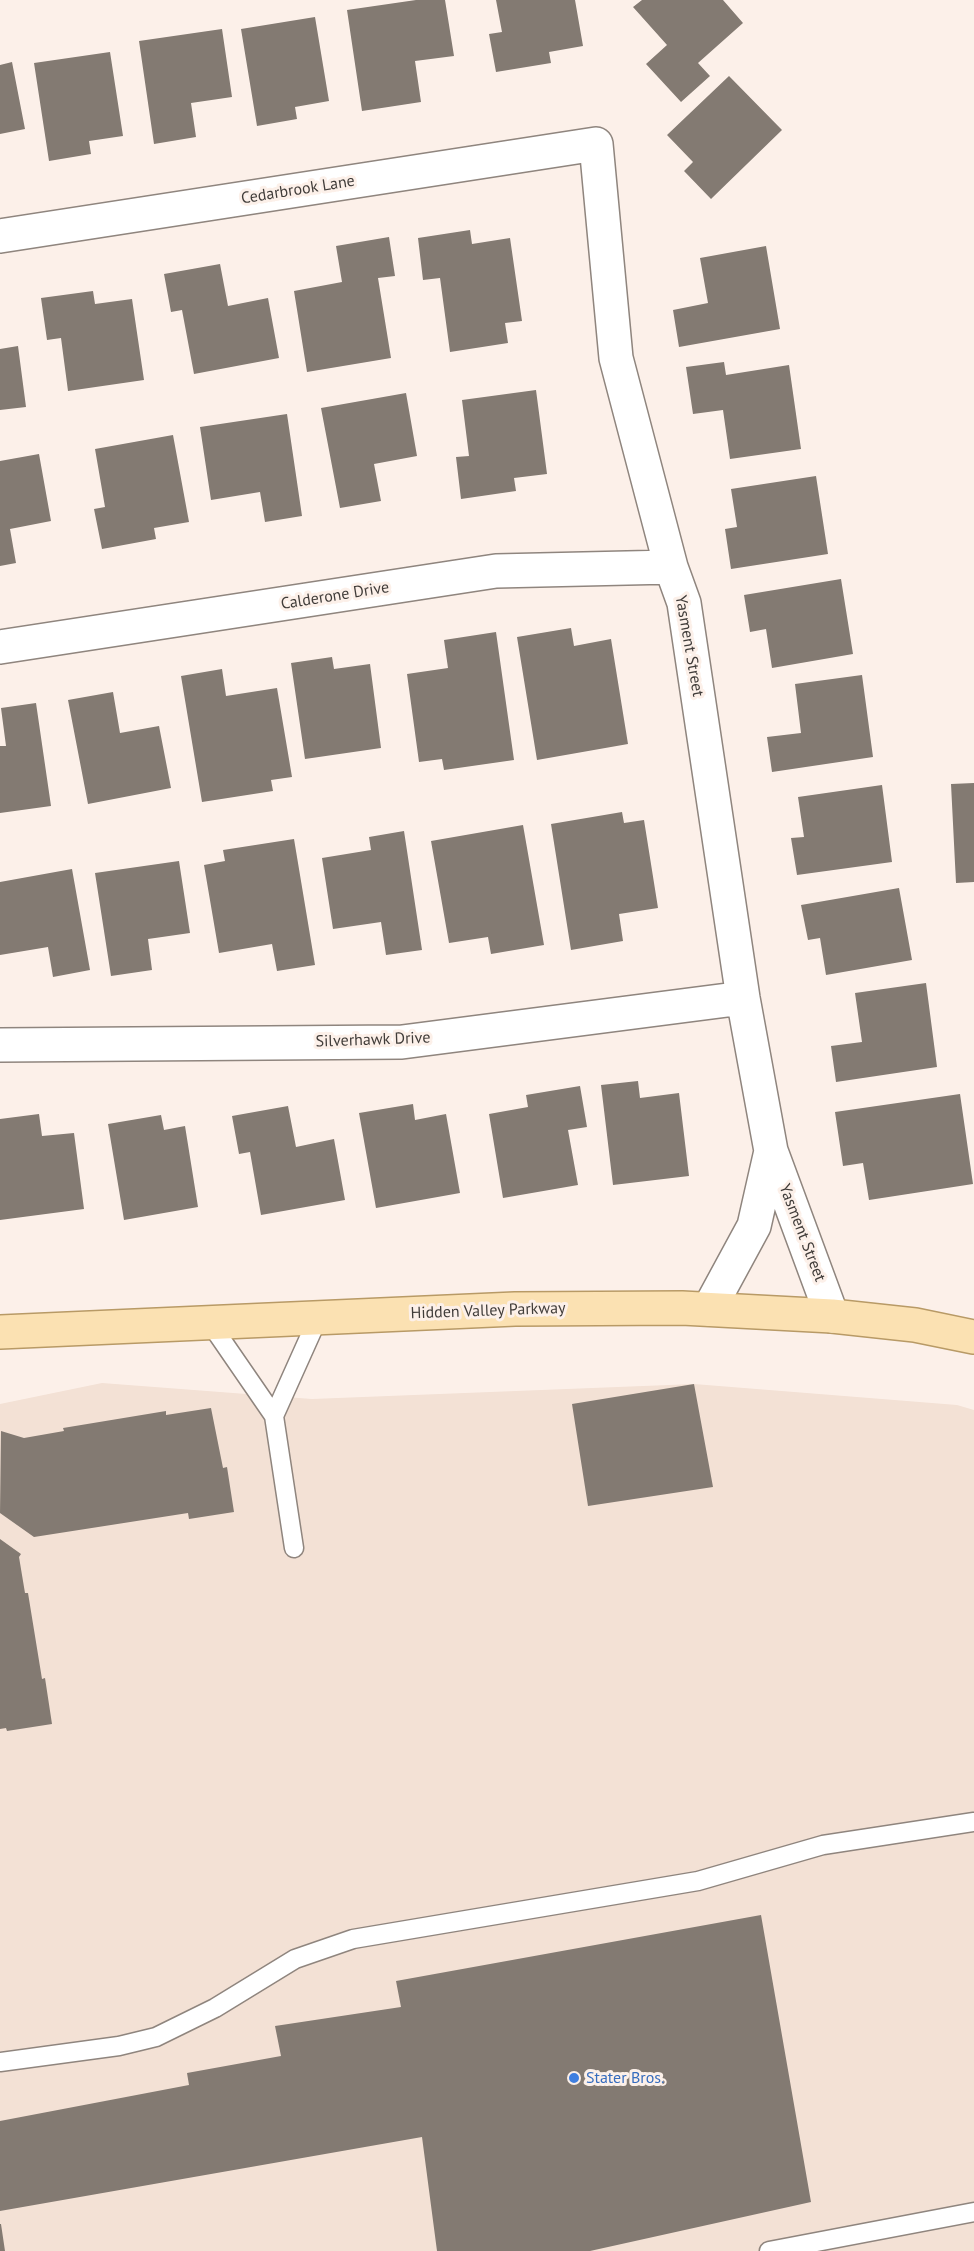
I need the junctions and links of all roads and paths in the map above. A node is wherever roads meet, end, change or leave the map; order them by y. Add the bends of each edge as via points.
1 (596, 144) joint
2 (0, 236) edge
3 (671, 567) junction
4 (0, 647) edge
5 (743, 998) junction
6 (0, 1045) edge
7 (771, 1151) junction
8 (709, 1309) junction
9 (832, 1316) junction
10 (318, 1318) junction
11 (210, 1323) junction
12 (0, 1332) edge
13 (974, 1337) edge
14 (274, 1416) junction
15 (294, 1548) dead end
16 (974, 1822) edge
17 (0, 2062) edge
18 (974, 2212) edge
19 (769, 2251) edge

1 - 2 street, Cedarbrook Lane
1 - 3 street, Yasment Street via 616,358
3 - 4 street, Calderone Drive via 496,571
3 - 5 street, Yasment Street via 684,603
5 - 6 street, Silverhawk Drive via 402,1042
5 - 7 street, Yasment Street
7 - 8 street, Yasment Street via 754,1226
7 - 9 street, Yasment Street
8 - 9 main road, Hidden Valley Parkway
8 - 10 main road, Hidden Valley Parkway via 515,1309
9 - 13 main road, Hidden Valley Parkway via 915,1325
10 - 11 main road, Hidden Valley Parkway
10 - 14 lane
11 - 12 main road, Hidden Valley Parkway
11 - 14 lane
14 - 15 lane
16 - 17 lane via 823,1845 698,1881 353,1939 295,1959 215,2008 156,2037 119,2046
18 - 19 lane

